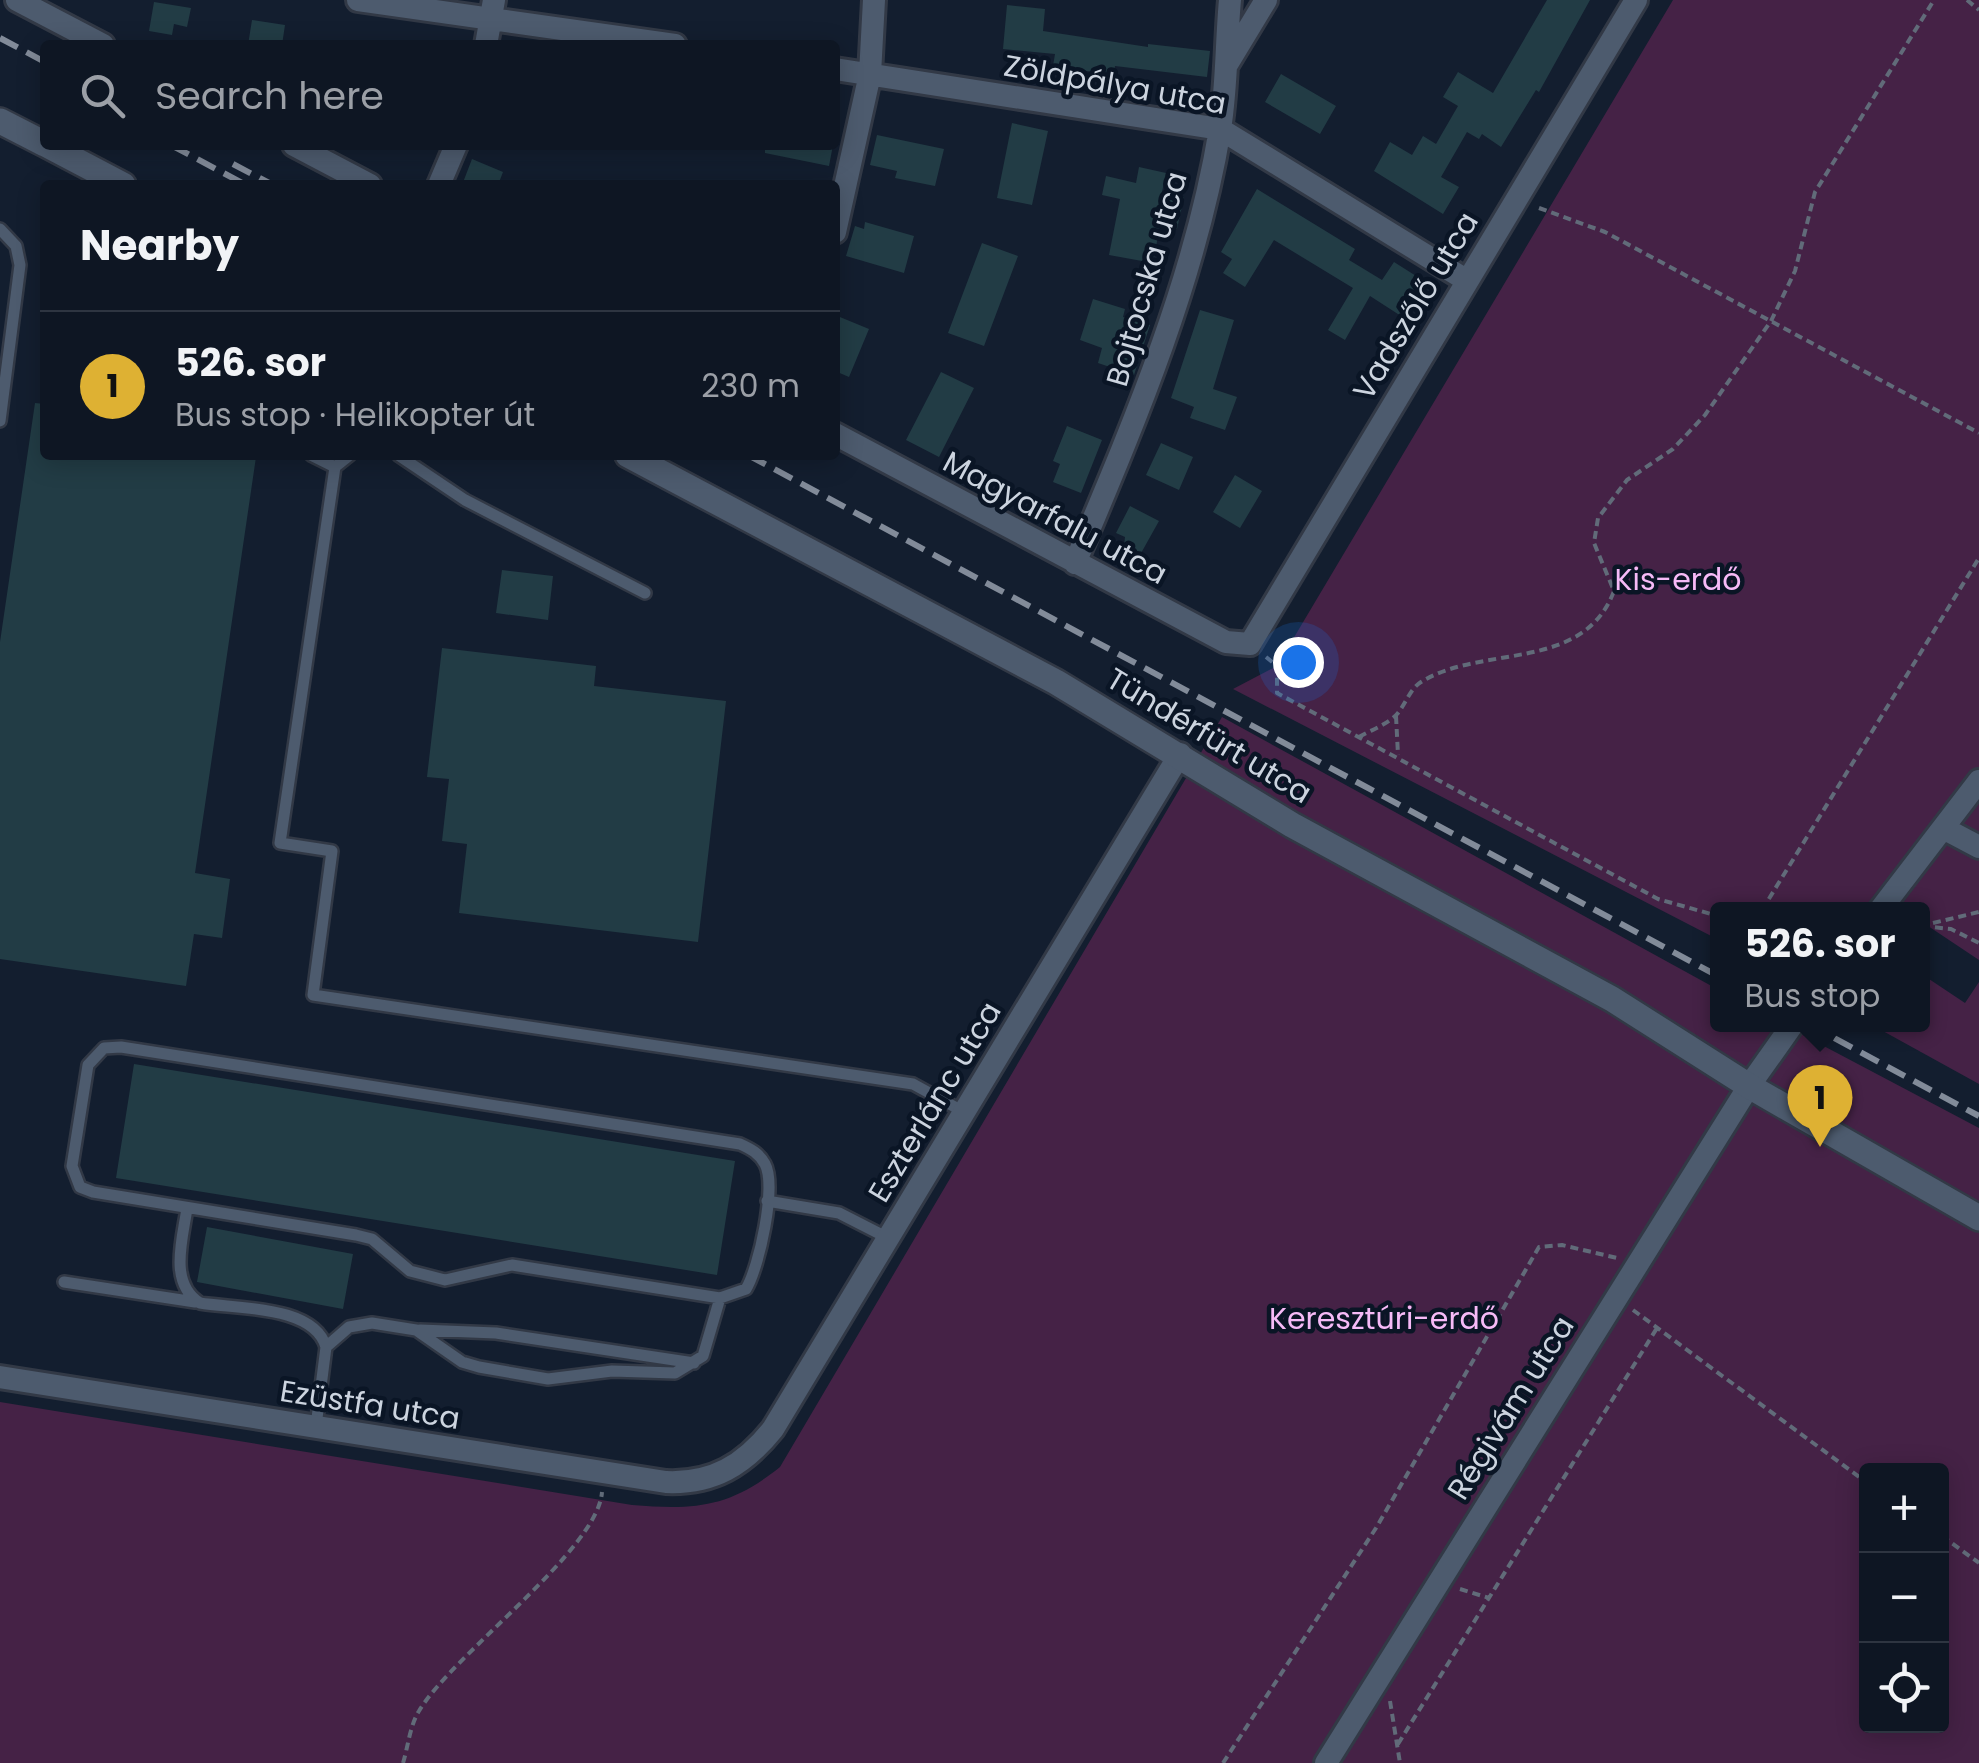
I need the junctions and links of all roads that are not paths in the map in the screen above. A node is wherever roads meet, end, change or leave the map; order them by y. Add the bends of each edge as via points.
1 (18, 0) edge
2 (358, 0) edge
3 (874, 0) edge
4 (1230, 0) edge
5 (1266, 0) edge
6 (1636, 0) edge
7 (494, 9) edge
8 (94, 40) edge
9 (487, 40) edge
10 (650, 40) edge
11 (1224, 68) junction
12 (840, 70) edge
13 (870, 74) junction
14 (0, 121) edge
15 (1220, 129) junction
16 (40, 142) edge
17 (55, 150) edge
18 (304, 150) edge
19 (454, 150) edge
20 (111, 180) edge
21 (360, 180) edge
22 (442, 180) edge
23 (840, 209) edge
24 (0, 229) edge
25 (1466, 280) junction
26 (0, 422) edge
27 (840, 437) edge
28 (324, 460) edge
29 (344, 460) edge
30 (405, 460) edge
31 (637, 460) edge
32 (335, 467) junction
33 (1075, 564) junction
34 (645, 593) dead end
35 (1250, 644) joint
36 (1180, 754) junction
37 (1979, 781) edge
38 (1945, 828) junction
39 (1979, 848) edge
40 (1886, 902) edge
41 (1787, 1032) edge
42 (1750, 1086) junction
43 (964, 1112) junction
44 (767, 1201) junction
45 (187, 1208) junction
46 (1979, 1218) edge
47 (888, 1238) junction
48 (64, 1282) dead end
49 (720, 1298) junction
50 (200, 1303) junction
51 (416, 1330) junction
52 (326, 1347) junction
53 (696, 1364) junction
54 (0, 1376) edge
55 (316, 1426) junction
56 (730, 1470) joint
57 (1326, 1763) edge

1 - 8 street
2 - 7 street
3 - 13 street
4 - 11 street, Bojtocska utca
5 - 11 street
6 - 25 street, Vadszőlő utca
7 - 9 street
7 - 10 street
11 - 15 street, Bojtocska utca
12 - 13 street, Zöldpálya utca
13 - 15 street, Zöldpálya utca
13 - 23 street
14 - 16 street
15 - 25 street, Zöldpálya utca
15 - 33 street, Bojtocska utca via 1152,378
17 - 20 street
18 - 21 street
19 - 22 street
24 - 26 lane via 16,246 20,265
25 - 35 street, Vadszőlő utca
27 - 33 street, Magyarfalu utca
28 - 32 lane
29 - 32 lane
30 - 34 lane via 465,500
31 - 36 street, Tündérfürt utca
32 - 43 lane via 280,843 332,851 312,995 913,1084
33 - 35 street, Magyarfalu utca via 1226,642
36 - 42 street, Tündérfürt utca via 1292,825 1612,999
36 - 43 street, Eszterlánc utca
37 - 38 street
38 - 39 street
38 - 40 street
41 - 42 street, Régivám utca
42 - 46 street, Tündérfürt utca
42 - 57 street, Régivám utca
43 - 47 street, Eszterlánc utca
44 - 45 lane via 766,1165 740,1144 121,1047 94,1054 74,1178 93,1192
44 - 47 lane via 839,1213
44 - 49 lane via 755,1274 746,1289
45 - 49 lane via 356,1235 410,1271 445,1280 512,1265
45 - 50 lane via 180,1274
47 - 56 street, Eszterlánc utca via 773,1430
48 - 50 lane
49 - 53 lane
50 - 52 lane via 303,1320 322,1334
51 - 52 lane via 372,1323 349,1327
51 - 53 lane via 496,1333
51 - 53 lane via 462,1362 548,1378 612,1371 654,1376
52 - 55 lane
54 - 55 street, Ezüstfa utca
55 - 56 street, Ezüstfa utca via 680,1482

